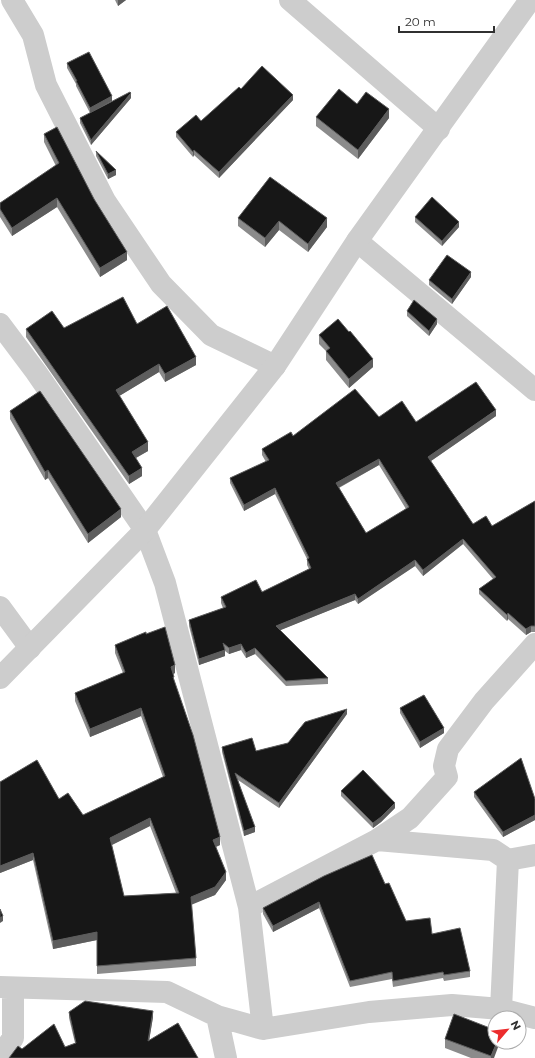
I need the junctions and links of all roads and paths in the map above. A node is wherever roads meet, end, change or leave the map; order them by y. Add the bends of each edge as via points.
1 (12, 0) edge
2 (290, 0) edge
3 (530, 0) edge
4 (439, 129) junction
5 (357, 241) junction
6 (0, 324) edge
7 (275, 366) junction
8 (535, 390) edge
9 (145, 530) junction
10 (0, 607) edge
11 (535, 644) edge
12 (30, 648) junction
13 (0, 678) edge
14 (377, 840) junction
15 (535, 855) edge
16 (508, 860) junction
17 (249, 907) junction
18 (7, 987) edge
19 (501, 1010) joint
20 (217, 1016) junction
21 (263, 1029) junction
22 (0, 1056) edge
23 (226, 1058) edge

1 - 7 street via 33,35 46,85 105,201 160,284 211,335
2 - 4 street
3 - 4 street
4 - 5 street
5 - 7 street
5 - 8 street
6 - 9 street
7 - 9 street
9 - 12 street
9 - 17 street via 165,583
10 - 12 street
11 - 14 street via 484,701 448,749 444,766 446,777 410,818
12 - 13 street
14 - 16 street via 493,850
14 - 17 street
15 - 16 street
16 - 19 street
17 - 21 street
18 - 20 street via 168,992
18 - 22 street via 13,1038
19 - 21 street via 452,1005 369,1012
20 - 21 street
20 - 23 street

